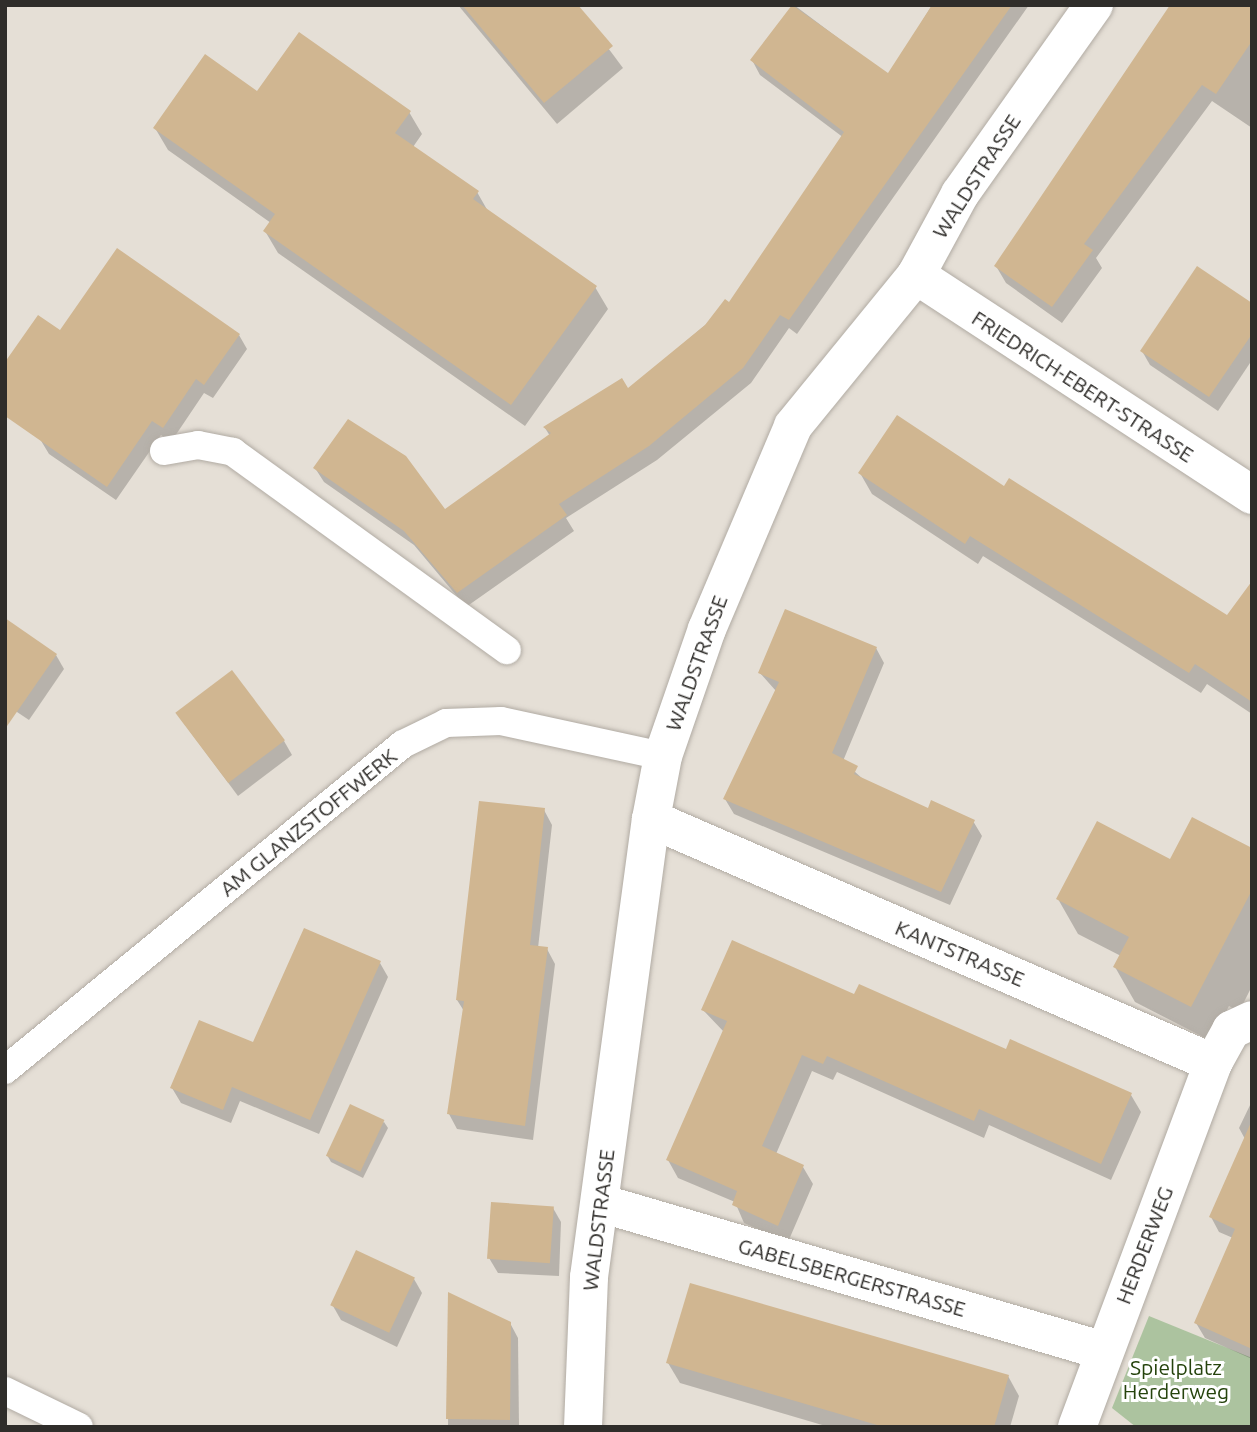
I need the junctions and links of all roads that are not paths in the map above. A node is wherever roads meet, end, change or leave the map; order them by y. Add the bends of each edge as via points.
1 (1094, 5) edge
2 (916, 275) junction
3 (164, 451) dead end
4 (1252, 495) edge
5 (507, 650) dead end
6 (663, 756) junction
7 (651, 819) junction
8 (1252, 1020) edge
9 (1213, 1063) junction
10 (5, 1070) edge
11 (600, 1203) junction
12 (1104, 1351) junction
13 (5, 1391) edge
14 (79, 1427) edge
15 (583, 1427) edge
16 (1077, 1427) edge

1 - 2 street, WALDSTRASSE via 960,194
2 - 4 street, FRIEDRICH-EBERT-STRASSE
2 - 6 street, WALDSTRASSE via 793,426 746,530
3 - 5 lane via 198,445 233,452
6 - 7 street, WALDSTRASSE
6 - 10 lane, AM GLANZSTOFFWERK via 501,721 446,723 403,744
7 - 9 street, KANTSTRASSE
7 - 11 street, WALDSTRASSE
8 - 9 street via 1231,1030
9 - 12 street, HERDERWEG
11 - 12 street, GABELSBERGERSTRASSE
11 - 15 street, WALDSTRASSE
12 - 16 street, HERDERWEG
13 - 14 lane

